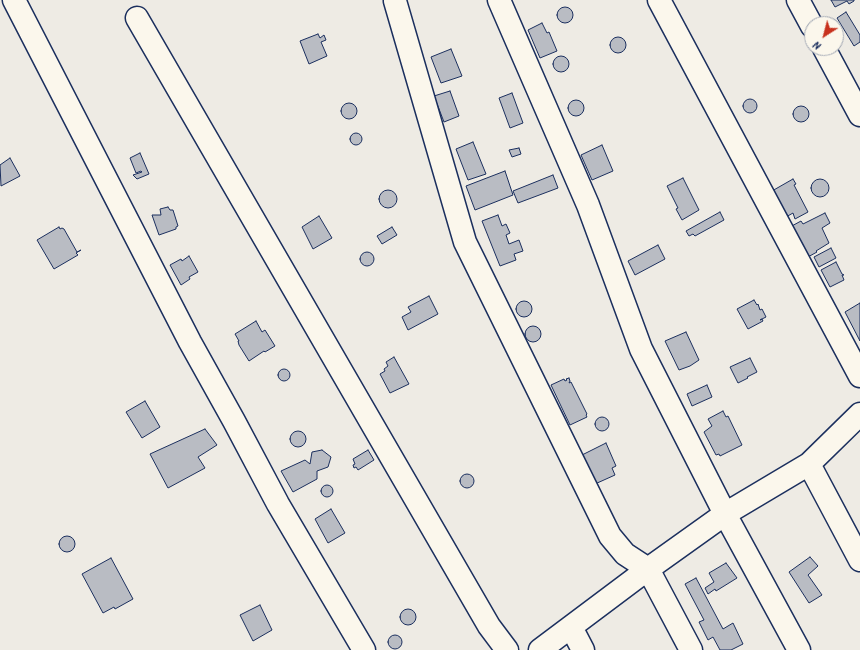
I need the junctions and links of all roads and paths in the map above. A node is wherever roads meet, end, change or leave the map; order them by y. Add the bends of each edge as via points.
1 (14, 0) edge
2 (499, 0) edge
3 (659, 0) edge
4 (798, 0) edge
5 (395, 1) dead end
6 (807, 16) edge
7 (137, 18) dead end
8 (828, 56) edge
9 (860, 115) edge
10 (860, 376) edge
11 (860, 414) edge
12 (809, 464) junction
13 (725, 514) junction
14 (860, 560) edge
15 (648, 569) junction
16 (571, 627) junction
17 (364, 650) edge
18 (507, 650) edge
19 (540, 650) edge
20 (583, 650) edge
21 (691, 650) edge
22 (799, 650) edge

1 - 17 street via 190,342 278,504
2 - 13 street via 588,204 641,349
3 - 10 street
4 - 6 street
5 - 15 street via 465,242 610,536 625,554
7 - 18 street via 489,626
8 - 9 street
11 - 12 street
12 - 13 street
12 - 14 street
13 - 15 street
13 - 22 street
15 - 16 street
15 - 21 street
16 - 19 street
16 - 20 street

